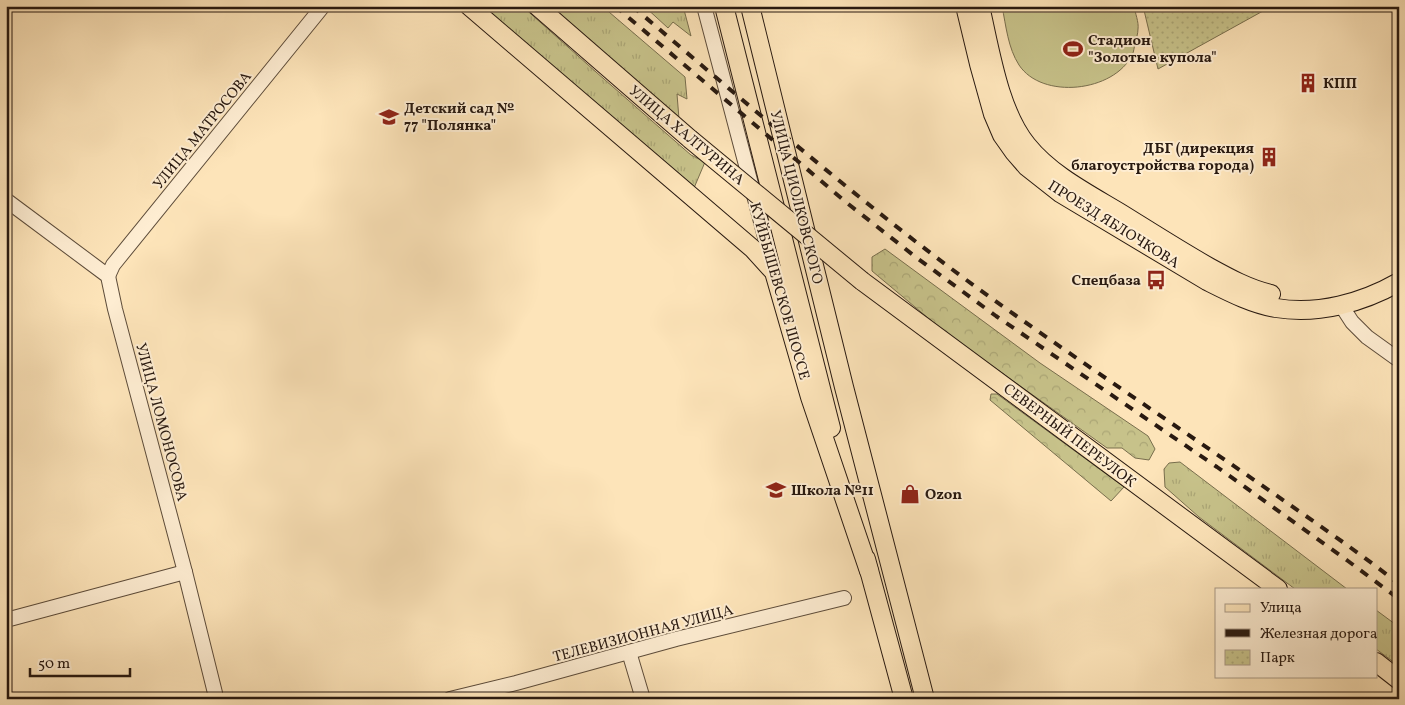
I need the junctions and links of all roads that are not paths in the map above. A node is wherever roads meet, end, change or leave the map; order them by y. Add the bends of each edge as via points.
1 (323, 6) edge
2 (469, 6) edge
3 (537, 6) edge
4 (704, 6) edge
5 (724, 6) edge
6 (750, 6) edge
7 (965, 6) edge
8 (980, 6) edge
9 (6, 200) edge
10 (774, 272) junction
11 (108, 276) junction
12 (862, 281) joint
13 (1399, 282) edge
14 (1341, 305) junction
15 (1399, 360) edge
16 (822, 392) joint
17 (869, 571) junction
18 (185, 572) junction
19 (1277, 588) edge
20 (844, 598) dead end
21 (6, 620) edge
22 (629, 652) junction
23 (1378, 664) edge
24 (1399, 680) edge
25 (215, 699) edge
26 (450, 699) edge
27 (642, 699) edge
28 (904, 699) edge
29 (925, 699) edge

1 - 11 street, УЛИЦА МАТРОСОВА via 113,265
2 - 10 main road via 753,249
3 - 12 main road, УЛИЦА ХАЛТУРИНА, bridge via 690,139
4 - 10 street, КУЙБЫШЕВСКОЕ ШОССЕ
5 - 16 main road, УЛИЦА ЦИОЛКОВСКОГО
6 - 29 main road, УЛИЦА ЦИОЛКОВСКОГО
7 - 14 main road, ПРОЕЗД ЯБЛОЧКОВА via 993,114 1002,135 1027,167 1042,179 1060,193 1230,293 1276,308 1304,310
8 - 14 main road, ПРОЕЗД ЯБЛОЧКОВА via 1002,94 1013,124 1047,166 1226,276 1258,291 1290,299
9 - 11 street
10 - 17 main road, КУЙБЫШЕВСКОЕ ШОССЕ via 810,397
11 - 18 street, УЛИЦА ЛОМОНОСОВА
12 - 19 main road, СЕВЕРНЫЙ ПЕРЕУЛОК
13 - 14 main road, ПРОЕЗД ЯБЛОЧКОВА via 1358,301
14 - 15 street via 1367,337
16 - 17 main road, КУЙБЫШЕВСКОЕ ШОССЕ
17 - 28 main road, КУЙБЫШЕВСКОЕ ШОССЕ
18 - 21 street
18 - 25 street, УЛИЦА ЛОМОНОСОВА
20 - 22 street, ТЕЛЕВИЗИОННАЯ УЛИЦА
22 - 26 street, ТЕЛЕВИЗИОННАЯ УЛИЦА
22 - 27 street
23 - 24 main road

